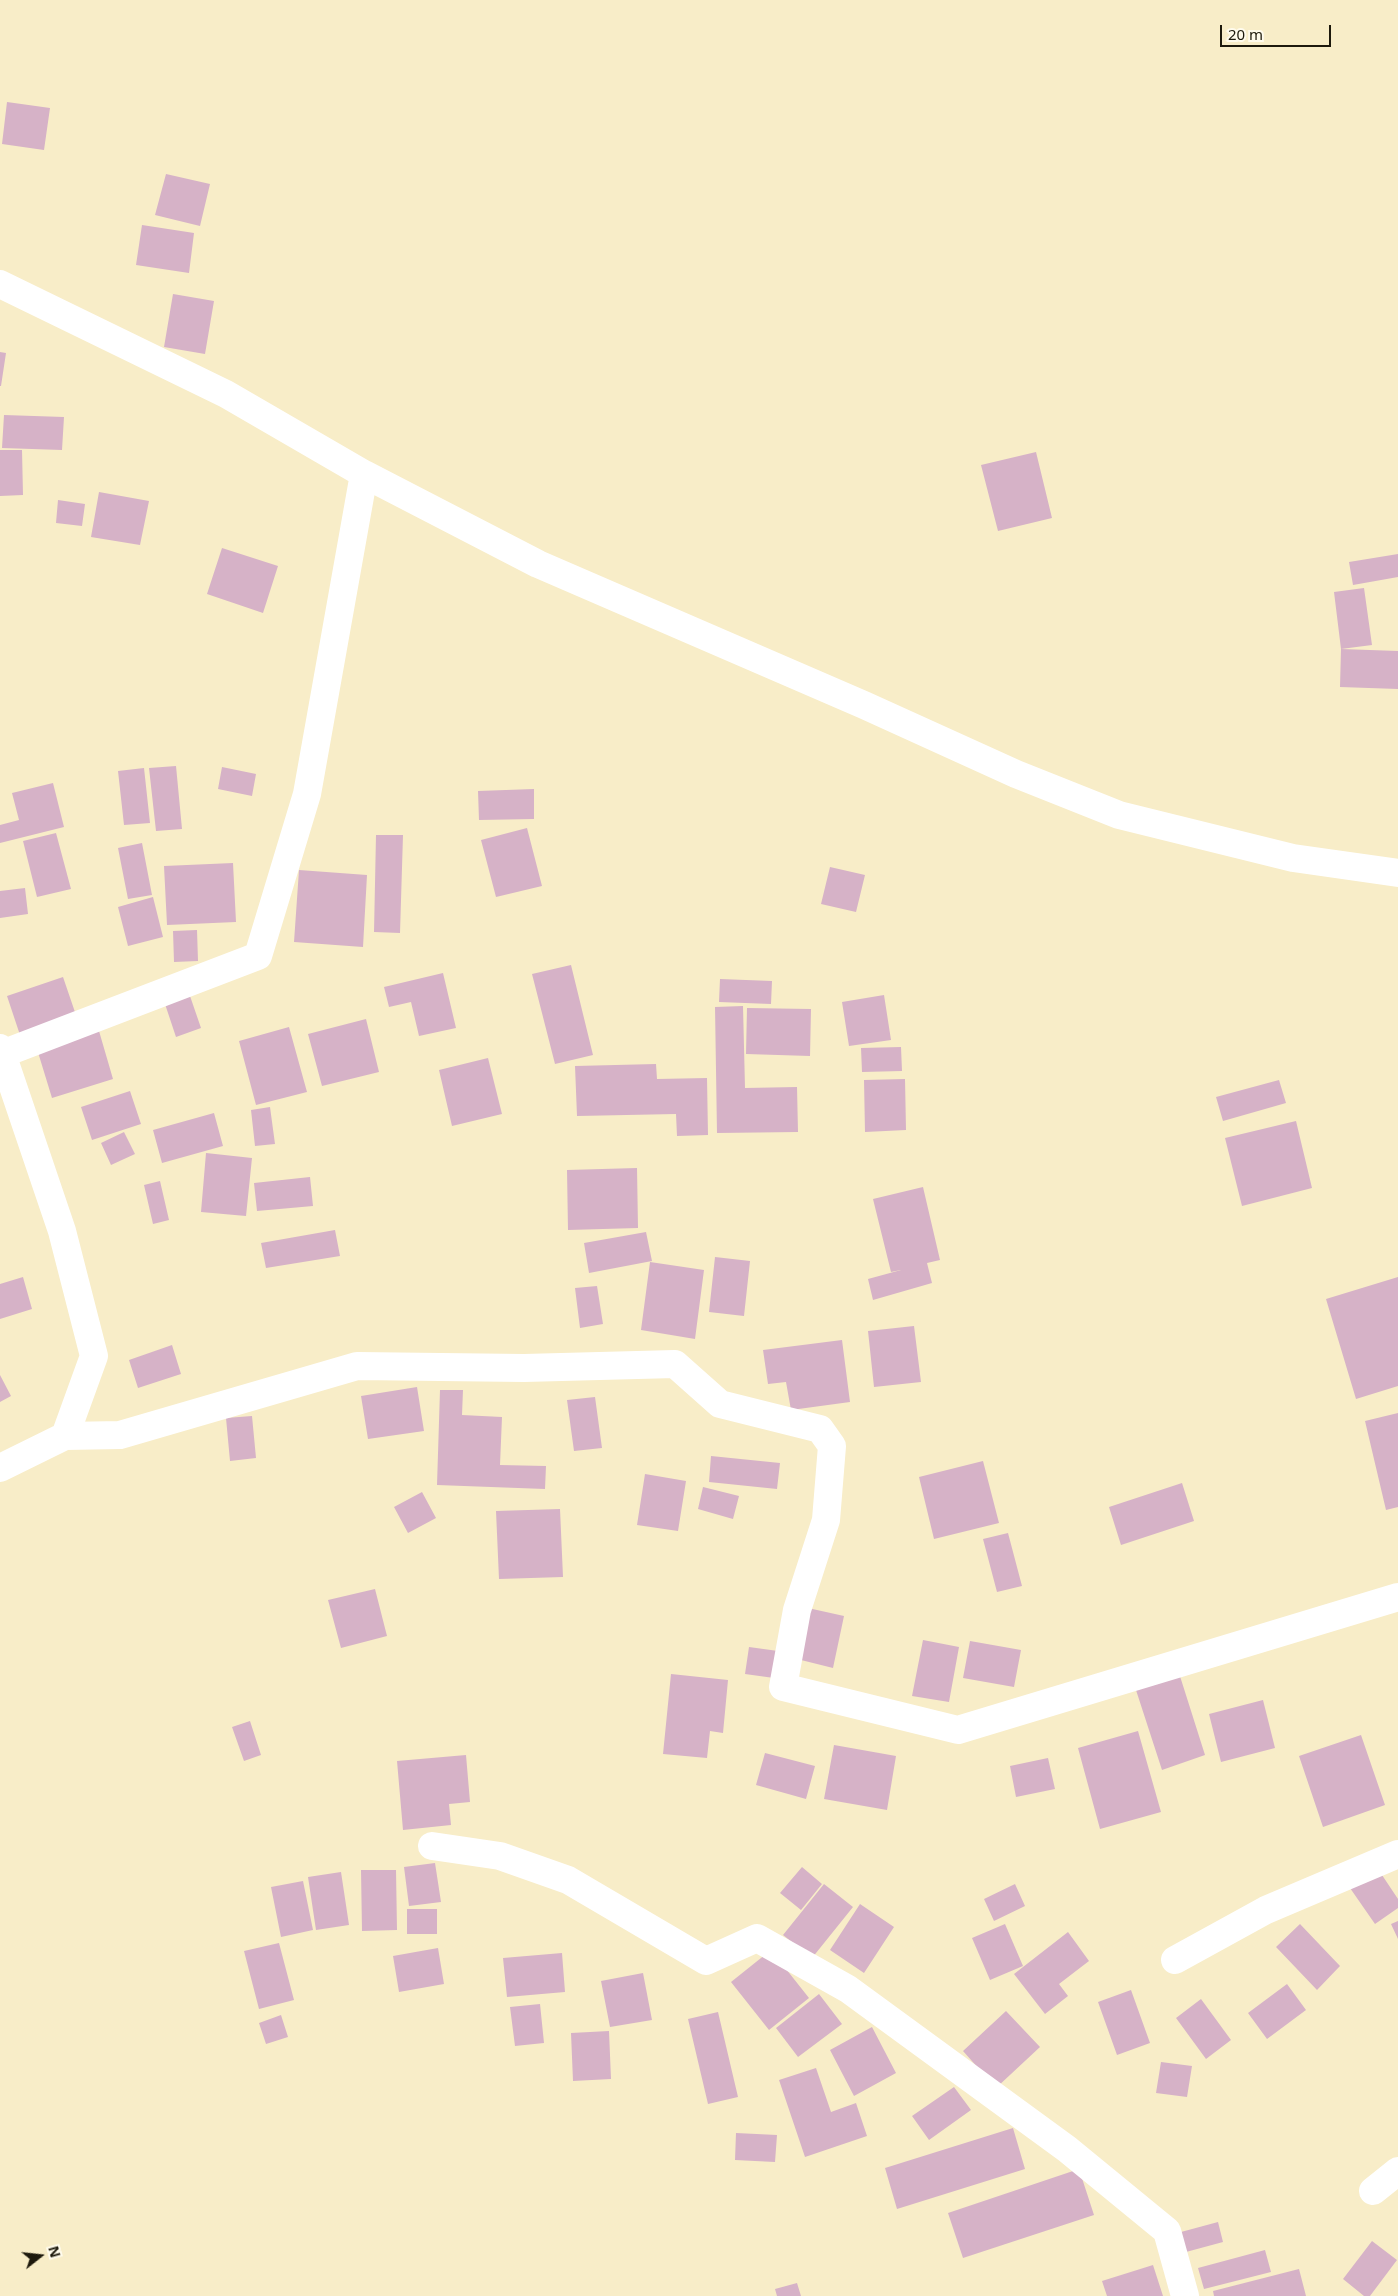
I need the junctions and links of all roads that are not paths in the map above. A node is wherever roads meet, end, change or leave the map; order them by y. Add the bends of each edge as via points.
1 (0, 284) edge
2 (364, 474) junction
3 (1398, 873) edge
4 (1, 1051) edge
5 (64, 1436) junction
6 (0, 1468) edge
7 (1398, 1597) edge
8 (432, 1846) dead end
9 (1398, 1854) edge
10 (1175, 1960) dead end
11 (1398, 2171) edge
12 (1373, 2191) dead end
13 (1185, 2296) edge

1 - 2 street via 226,394
2 - 3 street via 538,564 1016,774 1119,815 1293,858
2 - 4 street via 307,794 258,956
4 - 5 street via 62,1231 94,1356
5 - 6 street
5 - 7 street via 120,1435 357,1366 524,1368 675,1364 720,1404 820,1429 832,1446 826,1520 797,1610 783,1687 958,1730
8 - 13 street via 500,1856 568,1880 706,1961 757,1938 848,1989 1067,2149 1167,2232
9 - 10 street via 1266,1910
11 - 12 street

